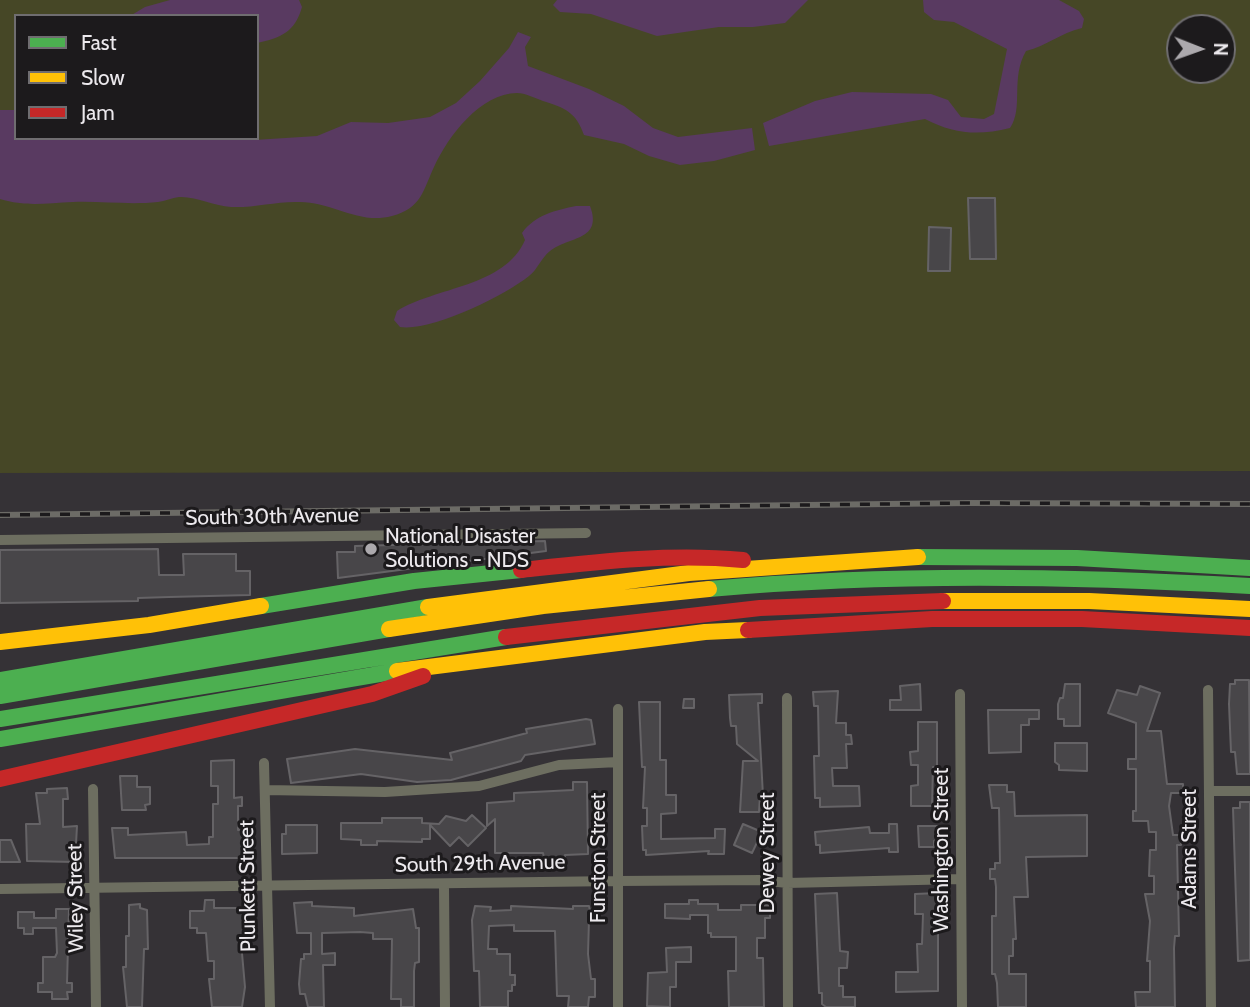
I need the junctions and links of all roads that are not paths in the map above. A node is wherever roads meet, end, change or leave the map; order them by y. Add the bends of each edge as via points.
1 (586, 533) dead end
2 (0, 540) edge
3 (790, 564) junction
4 (1250, 568) edge
5 (1250, 586) edge
6 (1250, 609) edge
7 (1250, 628) edge
8 (0, 642) edge
9 (467, 660) junction
10 (0, 680) edge
11 (1208, 690) dead end
12 (960, 694) dead end
13 (0, 696) edge
14 (787, 698) dead end
15 (618, 709) dead end
16 (0, 719) edge
17 (0, 740) edge
18 (618, 762) junction
19 (264, 763) dead end
20 (0, 779) edge
21 (93, 789) dead end
22 (265, 790) junction
23 (1209, 791) junction
24 (1250, 791) edge
25 (961, 879) junction
26 (618, 880) junction
27 (787, 883) junction
28 (444, 885) junction
29 (268, 886) junction
30 (95, 887) junction
31 (0, 889) edge
32 (96, 1007) edge
33 (270, 1007) edge
34 (445, 1007) edge
35 (618, 1007) edge
36 (788, 1007) edge
37 (962, 1007) edge
38 (1211, 1007) edge

1 - 2 street, South 30th Avenue
3 - 4 highway via 1077,558
3 - 8 highway via 701,556 525,568 414,581 149,625
3 - 10 highway via 488,597
5 - 13 highway via 1139,578 929,577 721,588 543,606
6 - 16 highway via 1077,601 824,605 615,623 326,664
7 - 9 highway via 1082,619 803,625 631,639
9 - 17 highway
9 - 20 highway via 372,694
11 - 23 street, Adams Street
12 - 25 street, Washington Street
14 - 27 street, Dewey Street
15 - 18 street, Funston Street
18 - 22 street via 559,765 479,786 385,792
18 - 26 street, Funston Street
19 - 22 street, Plunkett Street
21 - 30 street, Wiley Street
22 - 29 street, Plunkett Street
23 - 24 street
23 - 38 street, Adams Street
25 - 27 street, South 29th Avenue
25 - 37 street, Washington Street
26 - 27 street, South 29th Avenue
26 - 28 street, South 29th Avenue
26 - 35 street, Funston Street
27 - 36 street, Dewey Street
28 - 29 street, South 29th Avenue
28 - 34 street
29 - 30 street, South 29th Avenue
29 - 33 street, Plunkett Street
30 - 31 street, South 29th Avenue
30 - 32 street, Wiley Street

